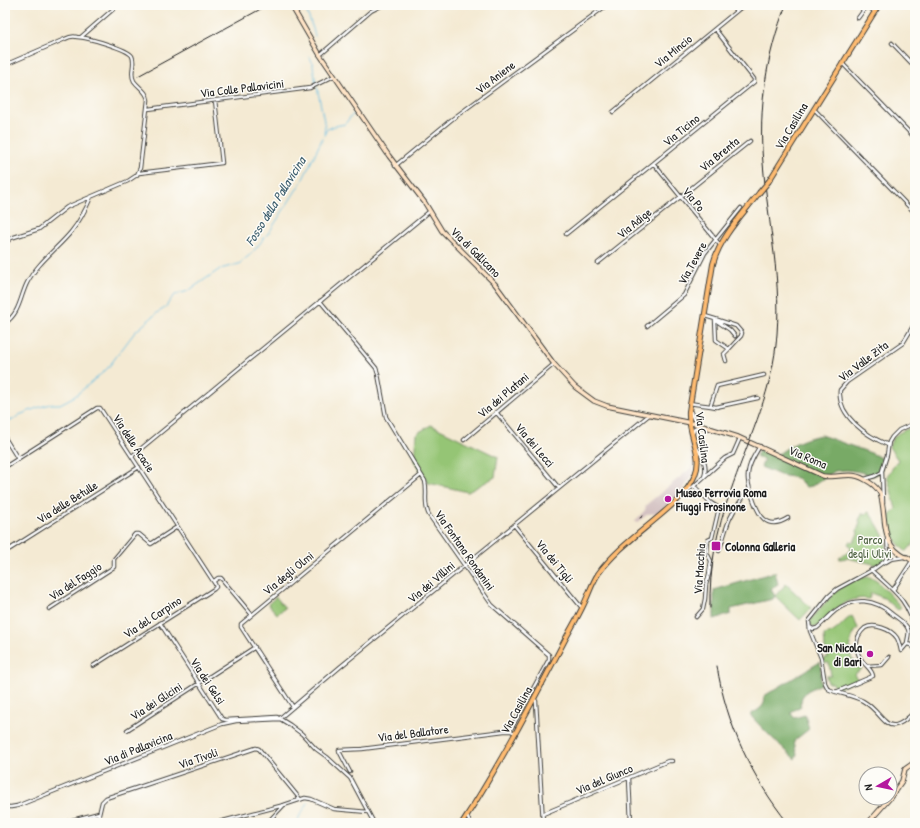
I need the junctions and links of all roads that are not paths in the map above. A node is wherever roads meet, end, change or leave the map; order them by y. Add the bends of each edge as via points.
1 (118, 5) edge
2 (291, 5) edge
3 (383, 5) edge
4 (607, 5) edge
5 (744, 5) edge
6 (874, 5) edge
7 (878, 5) edge
8 (873, 10) junction
9 (858, 18) dead end
10 (714, 29) junction
11 (81, 37) junction
12 (892, 43) dead end
13 (320, 55) junction
14 (842, 63) junction
15 (5, 65) edge
16 (915, 67) edge
17 (335, 75) junction
18 (215, 100) junction
19 (148, 109) junction
20 (814, 109) junction
21 (613, 112) dead end
22 (915, 138) edge
23 (750, 141) dead end
24 (654, 164) junction
25 (396, 166) junction
26 (139, 173) junction
27 (92, 196) junction
28 (681, 197) junction
29 (741, 208) dead end
30 (430, 210) junction
31 (915, 213) edge
32 (566, 234) dead end
33 (716, 240) junction
34 (720, 246) junction
35 (5, 247) edge
36 (598, 263) dead end
37 (320, 301) junction
38 (704, 316) junction
39 (715, 319) junction
40 (5, 322) edge
41 (915, 323) edge
42 (647, 326) dead end
43 (735, 336) dead end
44 (728, 349) junction
45 (726, 361) dead end
46 (554, 364) junction
47 (764, 375) dead end
48 (758, 398) dead end
49 (690, 404) junction
50 (711, 404) junction
51 (496, 412) junction
52 (650, 414) junction
53 (688, 422) junction
54 (915, 423) edge
55 (702, 426) junction
56 (5, 438) edge
57 (740, 438) junction
58 (464, 440) dead end
59 (694, 442) junction
60 (888, 445) junction
61 (760, 446) junction
62 (695, 447) junction
63 (132, 456) junction
64 (18, 458) junction
65 (5, 467) edge
66 (139, 467) junction
67 (882, 471) junction
68 (421, 474) junction
69 (704, 477) junction
70 (865, 479) junction
71 (694, 486) junction
72 (559, 488) junction
73 (750, 490) junction
74 (686, 492) junction
75 (883, 506) junction
76 (728, 510) tunnel mouth
77 (732, 512) junction
78 (788, 518) dead end
79 (514, 525) junction
80 (177, 527) junction
81 (886, 528) junction
82 (887, 537) junction
83 (5, 548) edge
84 (719, 551) dead end
85 (896, 551) junction
86 (888, 552) junction
87 (906, 557) junction
88 (891, 559) junction
89 (914, 562) edge
90 (882, 564) junction
91 (464, 566) junction
92 (871, 570) junction
93 (214, 581) junction
94 (893, 590) junction
95 (582, 608) junction
96 (49, 609) dead end
97 (252, 615) junction
98 (696, 617) dead end
99 (160, 623) junction
100 (810, 627) junction
101 (915, 630) edge
102 (908, 644) junction
103 (255, 647) junction
104 (915, 649) edge
105 (888, 657) dead end
106 (93, 666) dead end
107 (867, 666) junction
108 (199, 683) junction
109 (836, 692) junction
110 (533, 699) junction
111 (293, 707) junction
112 (915, 711) edge
113 (280, 718) junction
114 (127, 730) dead end
115 (512, 732) junction
116 (672, 761) dead end
117 (915, 762) edge
118 (350, 772) dead end
119 (629, 778) junction
120 (898, 787) edge
121 (300, 799) junction
122 (284, 805) junction
123 (883, 806) edge
124 (5, 807) edge
125 (369, 812) junction
126 (99, 814) junction
127 (543, 814) junction
128 (467, 816) junction
129 (62, 823) edge
130 (97, 823) edge
131 (215, 823) edge
132 (267, 823) edge
133 (374, 823) edge
134 (462, 823) edge
135 (470, 823) edge
136 (543, 823) edge
137 (631, 823) edge
138 (868, 823) edge

1 - 11 street
2 - 13 street, Via di Gallicano
3 - 13 street via 372,10
4 - 25 street, Via Aniene via 452,120
5 - 10 street, Via Mincio
6 - 8 street
7 - 8 main road, Via Casilina
8 - 9 street via 865,8
8 - 14 main road, Via Casilina
10 - 21 street, Via Mincio
10 - 24 street, Via Ticino via 754,82
11 - 15 street via 65,38
11 - 19 street via 123,49 130,54 133,60 133,78 147,95
12 - 16 street
13 - 17 street, Via di Gallicano
14 - 20 main road, Via Casilina
14 - 22 street
17 - 18 street, Via Colle Pallavicini via 310,88
17 - 25 street, Via di Gallicano
18 - 19 street, Via Colle Pallavicini
18 - 26 street via 221,163
19 - 26 street
20 - 31 street
20 - 34 main road, Via Casilina, bridge via 769,180
23 - 28 street, Via Brenta
24 - 28 street, Via Po
24 - 32 street, Via Ticino
25 - 30 street, Via di Gallicano
26 - 27 street via 128,181
27 - 35 street via 63,210 42,227 11,238
27 - 40 street via 72,231 28,280 18,308
28 - 33 street, Via Po
28 - 36 street, Via Adige
29 - 33 street, Via Tevere
30 - 37 street
30 - 46 street, Via di Gallicano via 446,236 497,286
33 - 34 street, Via Po
33 - 42 street, Via Tevere via 705,253 684,295
34 - 38 main road, Via Casilina via 713,266
37 - 63 street
37 - 68 street, Via Fontana Rondanini via 376,369 386,417
38 - 39 street
38 - 49 main road, Via Casilina
39 - 43 street
39 - 44 street via 716,340
39 - 44 street via 735,325 742,333
41 - 60 street, Via Valle Zita via 903,343 847,382 840,390 842,407 854,423
44 - 45 street via 724,354
46 - 51 street, Via dei Platani
46 - 52 street, Via di Gallicano via 581,392 594,400 607,406
47 - 50 street via 717,386
48 - 50 street via 716,407
49 - 50 street
49 - 53 main road, Via Casilina
49 - 55 street via 691,415
51 - 58 street, Via dei Platani
51 - 72 street, Via dei Lecci
52 - 53 street, Via di Gallicano
52 - 72 street, Via dei Villini
53 - 55 street, Via Roma
53 - 59 main road, Via Casilina
54 - 60 street via 895,433
55 - 57 street, Via Roma
55 - 59 street via 694,430
56 - 64 street
57 - 61 street, Via Roma
57 - 69 street via 733,454
59 - 62 main road, Via Casilina
60 - 67 street
61 - 70 street, Via Roma via 823,476 853,474
61 - 73 street via 748,472
62 - 69 street via 706,465
62 - 74 main road, Via Casilina via 697,469
63 - 64 street, Via delle Acacie via 99,407
63 - 66 street, Via delle Acacie
64 - 65 street, Via delle Acacie
66 - 80 street, Via delle Acacie
66 - 83 street, Via delle Betulle via 10,549
67 - 70 street
67 - 75 street
68 - 91 street, Via Fontana Rondanini via 426,484 425,503 428,513
68 - 97 street, Via degli Olmi
69 - 71 street
70 - 75 street, Via Roma via 878,488
71 - 74 street
71 - 98 street, Via Macchia via 711,503 721,508 712,538 707,543 711,561 705,587 704,607
72 - 79 street, Via dei Villini
73 - 77 street
73 - 78 street via 762,518 777,523
74 - 95 main road, Via Casilina via 600,572
75 - 81 street, Via Roma
76 - 77 street
77 - 84 street
79 - 91 street, Via dei Villini
79 - 95 street, Via dei Tigli
80 - 93 street, Via delle Acacie
80 - 96 street, Via del Faggio via 151,544 138,534 134,534 114,559 113,567
81 - 82 street, Via Roma
81 - 85 street
82 - 85 street, Via Roma
82 - 86 street
85 - 86 street
85 - 87 street
85 - 88 street
86 - 90 street via 887,559
87 - 88 street
87 - 89 street
88 - 90 street
89 - 94 street
90 - 92 street
91 - 111 street, Via dei Villini
91 - 115 street, Via Fontana Rondanini via 492,605 550,656
92 - 94 street
92 - 100 street via 833,592 810,620
93 - 97 street via 221,578
93 - 99 street, Via del Carpino via 214,589
94 - 101 street via 903,600
95 - 110 main road, Via Casilina
97 - 103 street, Via degli Olmi via 241,626
99 - 106 street, Via del Carpino
99 - 108 street, Via dei Gelsi
100 - 102 street via 817,628 842,607 872,602 886,609 907,626
100 - 109 street via 822,659 826,686
102 - 104 street
102 - 107 street via 900,651 894,635 878,627 868,626 861,631 856,647
103 - 108 street, Via dei Glicini
103 - 111 street, Via degli Olmi
105 - 107 street via 882,665
107 - 109 street via 873,675
108 - 113 street, Via dei Gelsi via 223,720
108 - 114 street, Via dei Glicini
109 - 112 street via 863,701 889,725 899,724
110 - 115 main road, Via Casilina
110 - 127 street via 536,701
111 - 113 street, Via dei Villini
113 - 124 street, Via di Pallavicina via 224,723 17,806
113 - 125 street via 300,732 350,778
115 - 118 street, Via del Ballatore via 339,750
115 - 128 main road, Via Casilina
116 - 119 street, Via del Giunco
117 - 120 street via 905,769
119 - 127 street, Via del Giunco
119 - 137 street
121 - 122 street
121 - 125 street via 311,799 334,809
121 - 126 street, Via Tivoli via 256,748 106,798 102,802
122 - 131 street
122 - 132 street
123 - 138 street
125 - 133 street
126 - 129 street
126 - 130 street, Via Tivoli
127 - 136 street
128 - 134 main road, Via Casilina
128 - 135 street

